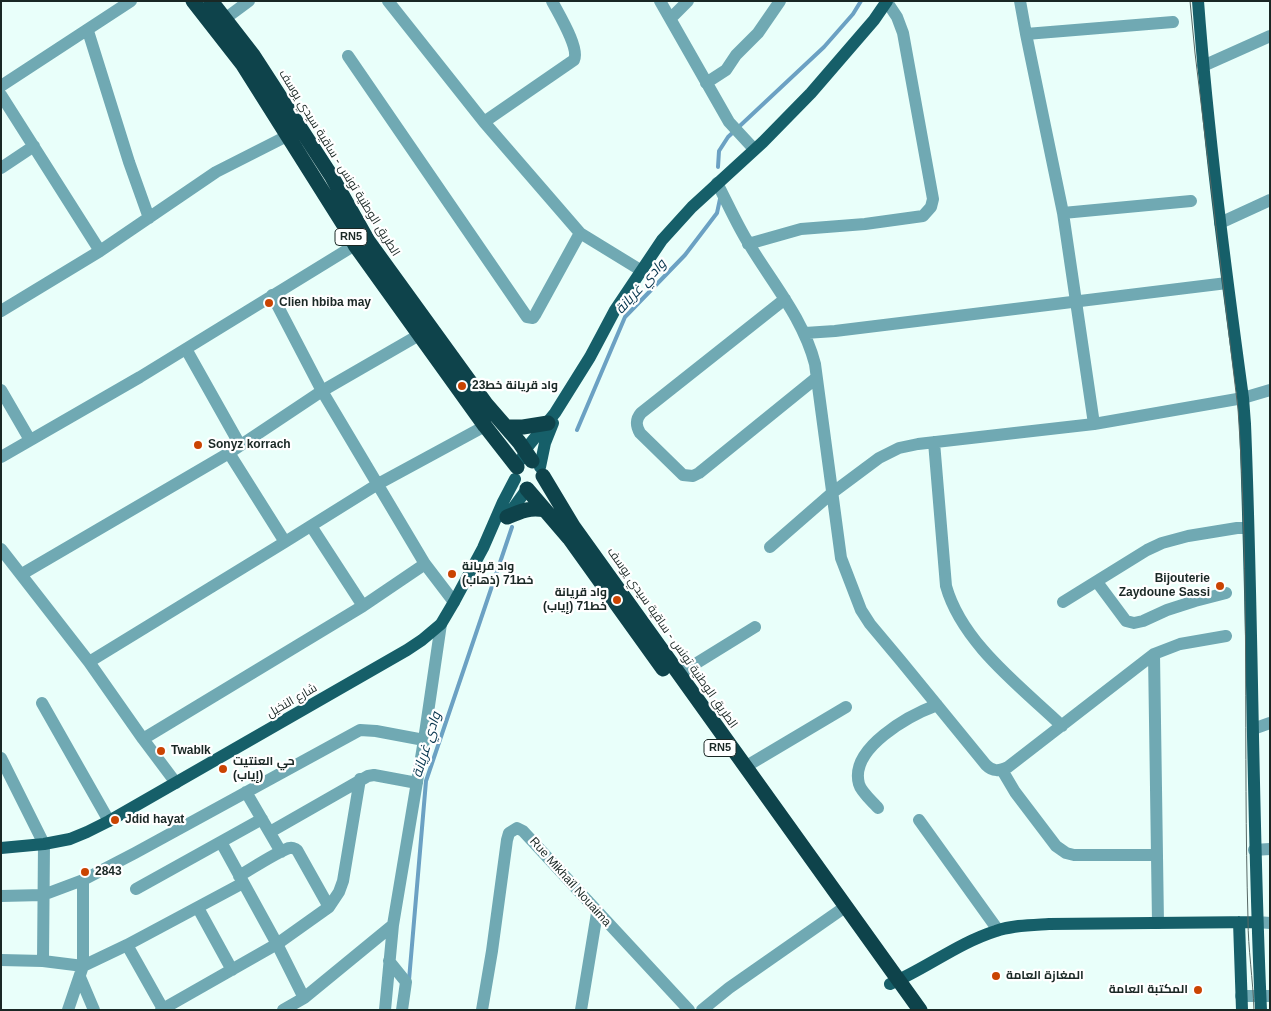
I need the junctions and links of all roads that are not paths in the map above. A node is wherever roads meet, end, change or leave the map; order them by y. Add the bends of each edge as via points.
1 (131, 1) edge
2 (193, 1) edge
3 (212, 1) edge
4 (249, 1) edge
5 (552, 1) edge
6 (660, 1) edge
7 (688, 1) edge
8 (780, 1) edge
9 (1020, 1) edge
10 (1198, 1) edge
11 (389, 2) edge
12 (887, 2) edge
13 (226, 18) junction
14 (671, 18) junction
15 (1173, 22) dead end
16 (88, 31) junction
17 (1026, 34) junction
18 (1270, 36) edge
19 (348, 56) dead end
20 (248, 60) junction
21 (1203, 66) junction
22 (706, 83) junction
23 (1, 86) edge
24 (1, 95) edge
25 (484, 122) junction
26 (288, 136) junction
27 (34, 146) junction
28 (754, 149) junction
29 (1, 168) edge
30 (717, 183) junction
31 (1270, 200) edge
32 (1191, 201) dead end
33 (1062, 213) junction
34 (149, 218) junction
35 (1220, 222) junction
36 (580, 233) junction
37 (748, 244) junction
38 (355, 245) junction
39 (100, 251) junction
40 (642, 270) junction
41 (1227, 283) junction
42 (272, 296) junction
43 (786, 298) junction
44 (1076, 300) junction
45 (1, 311) edge
46 (805, 334) junction
47 (419, 335) junction
48 (186, 349) junction
49 (815, 379) junction
50 (1, 390) edge
51 (1270, 390) edge
52 (322, 391) junction
53 (1243, 398) junction
54 (551, 418) junction
55 (1094, 424) junction
56 (485, 426) junction
57 (506, 426) junction
58 (30, 440) junction
59 (934, 442) junction
60 (234, 449) junction
61 (1, 457) edge
62 (527, 466) junction
63 (378, 484) junction
64 (527, 489) junction
65 (832, 493) junction
66 (545, 510) junction
67 (507, 517) junction
68 (311, 526) junction
69 (1248, 528) junction
70 (285, 542) junction
71 (770, 547) dead end
72 (1, 548) edge
73 (483, 548) junction
74 (426, 564) junction
75 (22, 574) junction
76 (1096, 582) junction
77 (1226, 593) dead end
78 (454, 602) junction
79 (1063, 602) dead end
80 (363, 606) junction
81 (441, 624) junction
82 (755, 627) dead end
83 (1226, 636) dead end
84 (1154, 654) junction
85 (89, 662) junction
86 (679, 674) junction
87 (42, 702) dead end
88 (937, 705) junction
89 (846, 707) dead end
90 (1270, 723) edge
91 (1062, 726) junction
92 (1253, 729) junction
93 (143, 739) junction
94 (424, 740) junction
95 (1, 758) edge
96 (745, 767) junction
97 (1002, 770) junction
98 (360, 779) junction
99 (176, 783) junction
100 (417, 783) junction
101 (246, 792) junction
102 (878, 808) dead end
103 (262, 819) junction
104 (919, 820) dead end
105 (109, 821) junction
106 (270, 832) junction
107 (221, 842) junction
108 (44, 844) junction
109 (1, 848) edge
110 (1254, 850) junction
111 (1270, 850) edge
112 (281, 852) junction
113 (1157, 855) junction
114 (82, 880) junction
115 (241, 880) junction
116 (136, 889) dead end
117 (43, 895) junction
118 (1, 896) edge
119 (329, 907) junction
120 (198, 908) junction
121 (841, 910) junction
122 (597, 912) junction
123 (1239, 922) junction
124 (1263, 922) edge
125 (1158, 923) junction
126 (392, 925) junction
127 (998, 930) junction
128 (277, 944) junction
129 (127, 945) junction
130 (1, 960) edge
131 (43, 960) junction
132 (389, 961) junction
133 (232, 970) junction
134 (82, 972) junction
135 (894, 982) junction
136 (1242, 996) junction
137 (1265, 996) edge
138 (304, 998) junction
139 (169, 1008) edge
140 (68, 1010) edge
141 (94, 1010) edge
142 (283, 1010) edge
143 (385, 1010) edge
144 (402, 1010) edge
145 (482, 1010) edge
146 (581, 1010) edge
147 (689, 1010) edge
148 (702, 1010) edge
149 (909, 1010) edge
150 (920, 1010) edge
151 (1242, 1010) edge
152 (1261, 1010) edge

1 - 16 street
2 - 20 highway, الطريق الوطنية تونس - ساقية سيدي يوسف / RN5
3 - 13 highway, الطريق الوطنية تونس - ساقية سيدي يوسف / RN5
4 - 13 street
5 - 25 street via 574,46 574,60
6 - 14 street
7 - 14 street
8 - 22 street via 726,70
9 - 17 street
10 - 21 main road
11 - 25 street
12 - 28 main road via 812,93
12 - 37 street via 898,17 902,33 933,199 931,207 923,216 801,229
13 - 20 highway, الطريق الوطنية تونس - ساقية سيدي يوسف / RN5
14 - 22 street
15 - 17 street
16 - 23 street
16 - 34 street
17 - 33 street
18 - 21 street
19 - 36 street via 527,317 535,315
20 - 26 highway, الطريق الوطنية تونس - ساقية سيدي يوسف / RN5
20 - 57 highway, الطريق الوطنية تونس - ساقية سيدي يوسف / RN5 via 332,177 368,241 486,404
21 - 35 main road
22 - 28 street via 729,122
24 - 27 street
25 - 36 street
26 - 34 street via 216,172
26 - 38 highway, الطريق الوطنية تونس - ساقية سيدي يوسف / RN5
27 - 29 street
27 - 39 street
28 - 30 main road
30 - 37 street
30 - 40 main road via 662,240
31 - 35 street
32 - 33 street
33 - 44 street
34 - 39 street
35 - 41 main road
36 - 40 street
37 - 43 street
38 - 42 street
38 - 47 highway, الطريق الوطنية تونس - ساقية سيدي يوسف / RN5
39 - 45 street
40 - 54 main road
41 - 44 street
41 - 53 main road
42 - 48 street
42 - 52 street
43 - 46 street
43 - 49 street via 641,414 637,418 637,428 683,475 693,476
44 - 46 street
44 - 55 street
46 - 49 street
47 - 52 street
47 - 56 highway, الطريق الوطنية تونس - ساقية سيدي يوسف / RN5
48 - 58 street
48 - 60 street
49 - 65 street
50 - 58 street
51 - 53 street
52 - 60 street
52 - 63 street
53 - 55 street
53 - 69 main road
54 - 57 highway via 523,427
54 - 62 main road
54 - 62 main road via 545,443
55 - 59 street
56 - 62 highway, الطريق الوطنية تونس - ساقية سيدي يوسف / RN5
56 - 63 street
57 - 62 highway, الطريق الوطنية تونس - ساقية سيدي يوسف / RN5
58 - 61 street
59 - 65 street via 899,448 879,458
59 - 91 street via 946,586 950,599 968,632 983,650
60 - 70 street
60 - 75 street
62 - 64 highway, RN5 via 517,484
62 - 64 highway via 540,484
62 - 73 main road, شارع النخيل via 503,502
62 - 86 highway, الطريق الوطنية تونس - ساقية سيدي يوسف / RN5 via 574,526
63 - 68 street
63 - 74 street
64 - 66 highway, الطريق الوطنية تونس - ساقية سيدي يوسف / RN5
64 - 67 main road
65 - 71 street
65 - 88 street via 840,558 861,610
66 - 67 highway via 527,509
66 - 121 highway, الطريق الوطنية تونس - ساقية سيدي يوسف / RN5
67 - 73 main road
68 - 70 street
68 - 80 street
69 - 76 street via 1162,543
69 - 92 main road
70 - 85 street
72 - 75 street
73 - 78 main road, شارع النخيل
74 - 78 street
74 - 80 street
75 - 85 street
76 - 77 street via 1126,621 1134,624 1167,610
76 - 79 street
78 - 81 main road, شارع النخيل
80 - 93 street
81 - 94 street
81 - 99 main road, شارع النخيل via 407,650
82 - 86 street
83 - 84 street via 1180,644
84 - 91 street
84 - 113 street
85 - 93 street
86 - 96 highway, الطريق الوطنية تونس - ساقية سيدي يوسف / RN5
87 - 105 street
88 - 97 street via 991,770
88 - 102 street via 892,727 861,762 859,786
89 - 96 street
90 - 92 street
91 - 97 street
92 - 110 main road
93 - 99 street
94 - 100 street
94 - 101 street via 360,730
95 - 108 street
96 - 121 highway, الطريق الوطنية تونس - ساقية سيدي يوسف / RN5
97 - 113 street via 1020,800 1056,846 1066,853
98 - 100 street via 374,775
98 - 106 street
98 - 119 street via 343,881
99 - 105 main road, شارع النخيل
100 - 126 street
101 - 103 street
101 - 114 street
103 - 106 street
103 - 107 street
104 - 127 street
105 - 108 main road, شارع النخيل via 70,839
106 - 112 street
107 - 115 street
107 - 116 street
108 - 109 main road, شارع النخيل
108 - 117 street
110 - 111 street
110 - 124 main road
112 - 115 street
112 - 119 street via 291,848 297,850
113 - 125 street
114 - 117 street
114 - 134 street
115 - 120 street
115 - 128 street
117 - 118 street
117 - 131 street
119 - 128 street
120 - 129 street
120 - 133 street
121 - 135 highway, الطريق الوطنية تونس - ساقية سيدي يوسف / RN5
121 - 148 street
122 - 145 street, Rue Mikhaïl Nouaima via 524,831 517,828 509,833
122 - 146 street
122 - 147 street, Rue Mikhaïl Nouaima
123 - 124 main road
123 - 125 main road
123 - 136 main road
124 - 137 main road
125 - 127 main road via 1050,924
126 - 132 street
126 - 138 street
127 - 135 main road via 957,947
128 - 133 street
128 - 138 street
129 - 134 street
129 - 139 street
130 - 131 street
131 - 134 street
132 - 143 street
132 - 144 street via 406,982
133 - 139 street
134 - 140 street
134 - 141 street
135 - 149 highway, الطريق الوطنية تونس - ساقية سيدي يوسف / RN5
135 - 150 highway, الطريق الوطنية تونس - ساقية سيدي يوسف / RN5
136 - 137 street
136 - 151 main road
137 - 152 main road
138 - 142 street

